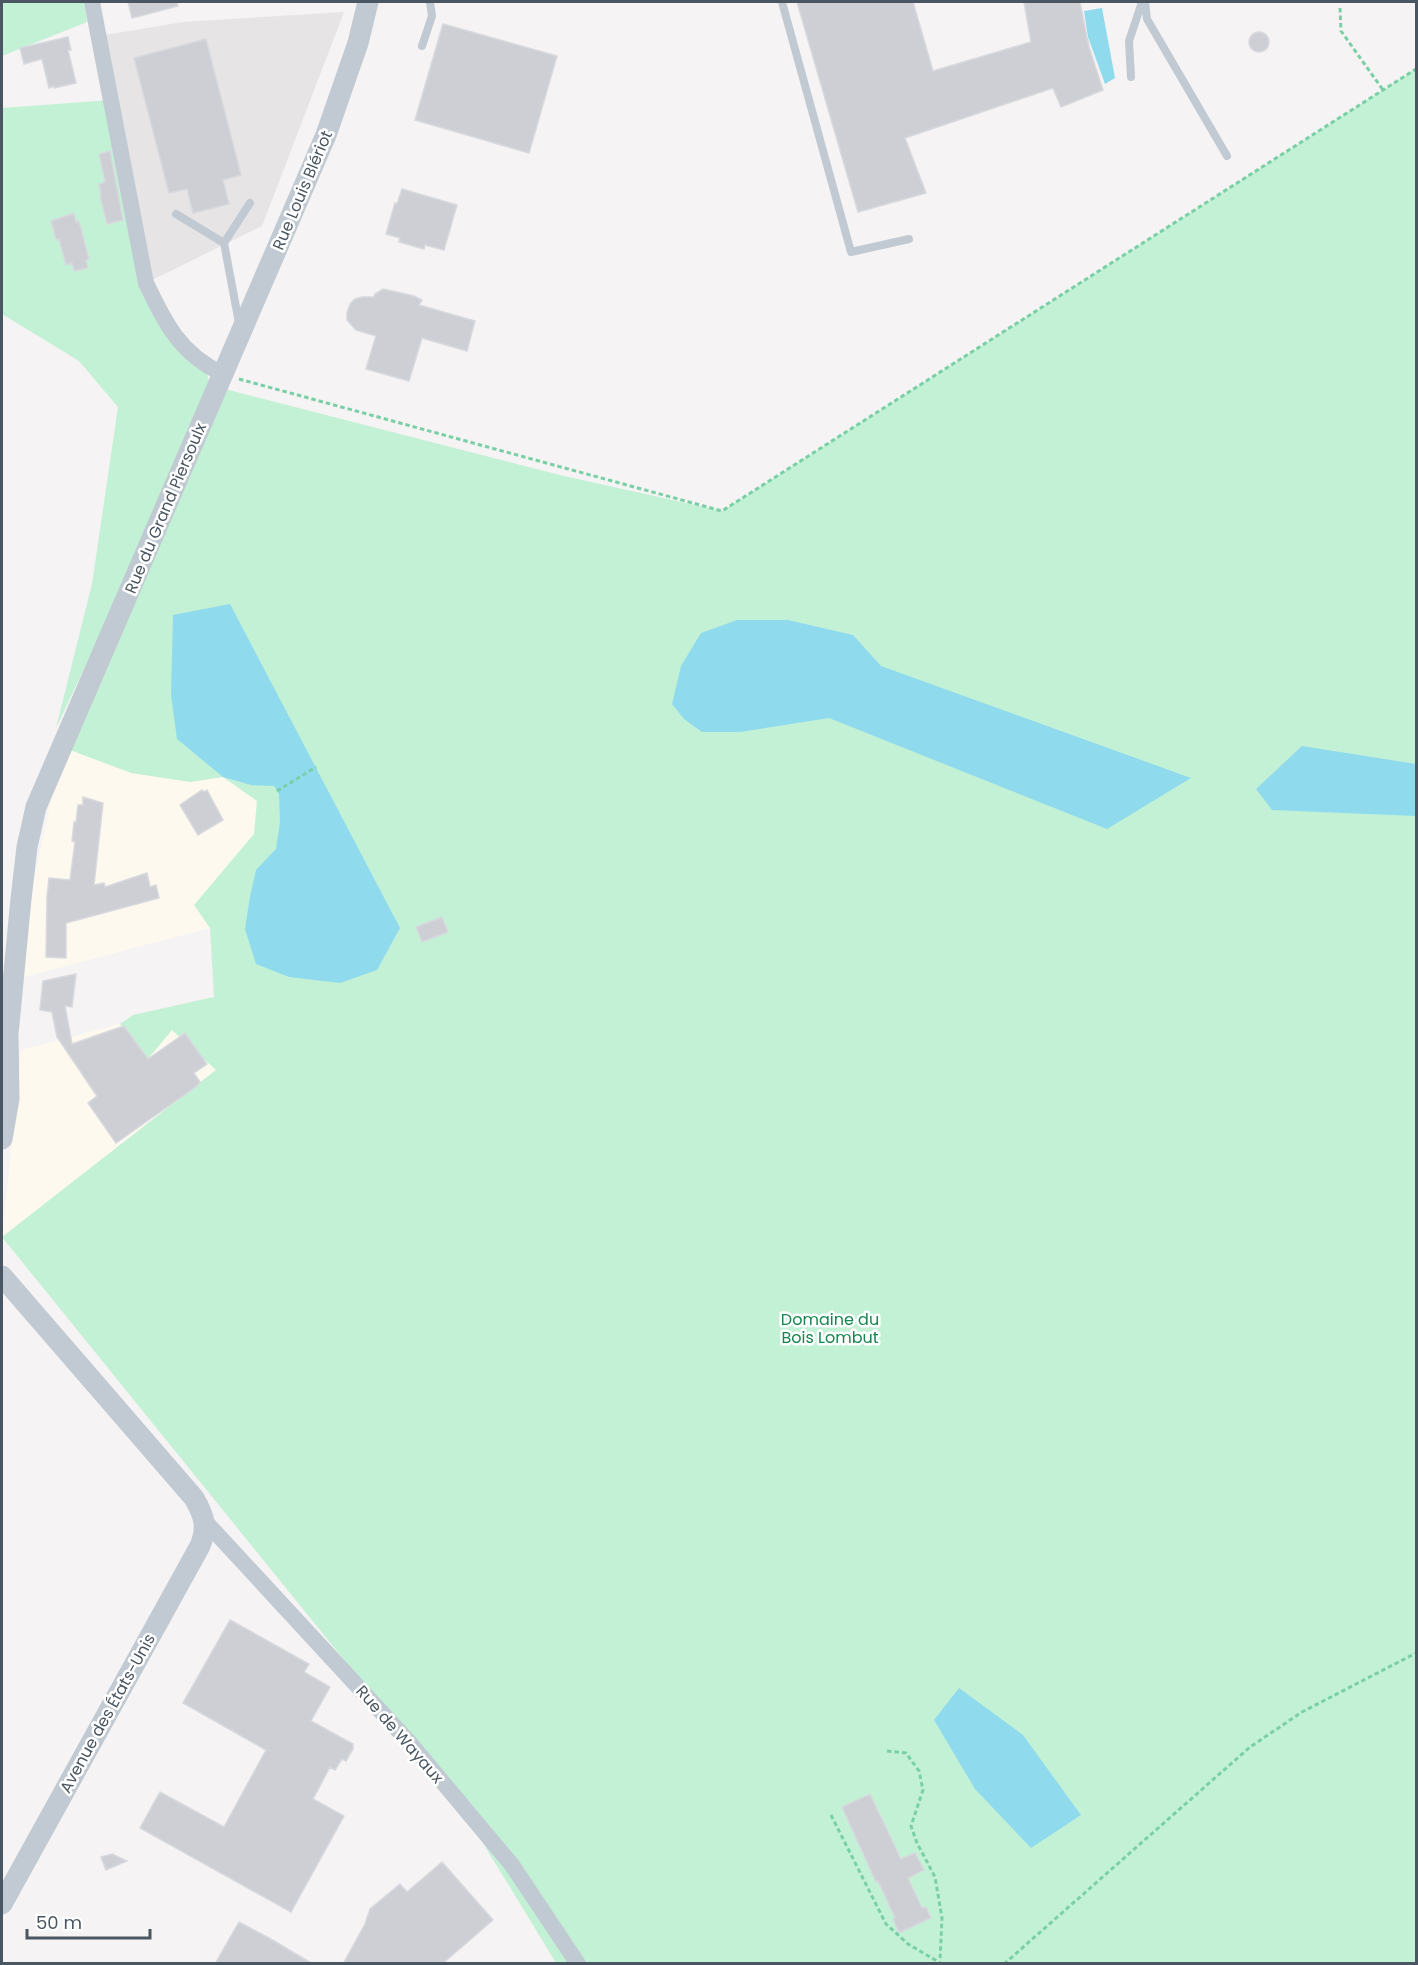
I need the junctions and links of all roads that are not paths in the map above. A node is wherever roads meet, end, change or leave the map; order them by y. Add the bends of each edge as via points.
1 (92, 2) edge
2 (368, 2) edge
3 (430, 2) edge
4 (782, 2) edge
5 (1144, 2) edge
6 (422, 46) dead end
7 (1131, 77) dead end
8 (1227, 156) dead end
9 (250, 203) dead end
10 (176, 214) dead end
11 (909, 239) dead end
12 (224, 243) junction
13 (241, 332) junction
14 (223, 374) junction
15 (8, 1034) junction
16 (2, 1056) edge
17 (2, 1139) edge
18 (2, 1276) edge
19 (204, 1520) junction
20 (2, 1904) edge
21 (578, 1964) edge

1 - 14 street via 146,283 163,318 187,351
2 - 13 street, Rue Louis Blériot via 326,135
3 - 6 lane via 432,16
4 - 11 lane via 851,252
5 - 7 lane via 1129,41
5 - 8 lane via 1147,19
9 - 12 lane
10 - 12 lane
12 - 13 lane
13 - 14 street, Rue Louis Blériot
14 - 15 street, Rue du Grand Piersoulx via 36,807 27,847
15 - 16 street, Rue du Grand Piersoulx
15 - 17 street, Rue du Grand Piersoulx via 9,1100
18 - 19 street via 194,1498
19 - 20 street, Avenue des États-Unis via 200,1546
19 - 21 street, Rue de Wayaux via 417,1750 512,1865

